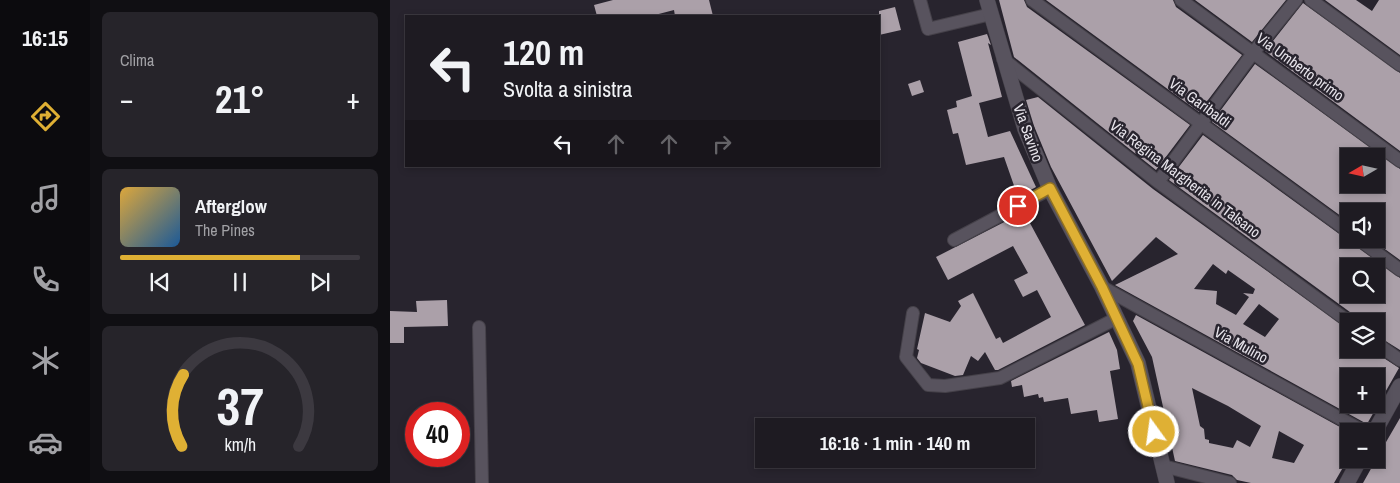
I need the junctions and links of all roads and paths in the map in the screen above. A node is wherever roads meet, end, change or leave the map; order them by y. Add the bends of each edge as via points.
1 (920, 0) edge
2 (1032, 0) edge
3 (1181, 0) edge
4 (1296, 0) edge
5 (1311, 0) edge
6 (989, 7) edge
7 (1253, 53) junction
8 (1003, 59) junction
9 (1400, 65) edge
10 (1202, 125) junction
11 (1400, 161) edge
12 (1158, 182) junction
13 (1050, 188) junction
14 (1340, 225) edge
15 (954, 240) dead end
16 (1370, 248) edge
17 (1400, 270) edge
18 (1102, 287) junction
19 (913, 313) dead end
20 (1340, 315) edge
21 (1117, 318) junction
22 (479, 327) dead end
23 (1385, 349) edge
24 (1400, 360) edge
25 (1400, 386) edge
26 (1348, 423) edge
27 (1379, 423) edge
28 (1163, 466) junction
29 (1355, 468) edge
30 (482, 483) edge
31 (1167, 483) edge
32 (1230, 483) edge
33 (1347, 483) edge

1 - 6 street via 928,29
2 - 10 street, Via Garibaldi
3 - 7 street, Via Umberto primo
4 - 7 street
5 - 9 street
6 - 8 street, Via Savino
7 - 10 street
7 - 11 street, Via Umberto primo
8 - 12 street, Via Regina Margherita in Talsano
8 - 13 street, Via Savino via 1025,129
10 - 12 street
10 - 14 street, Via Garibaldi
12 - 20 street, Via Regina Margherita in Talsano
13 - 15 street
13 - 18 street, Via Savino
16 - 17 street
18 - 21 street, Via Savino
18 - 26 street, Via Mulino
19 - 21 street via 906,357 928,385 945,386 1000,378
21 - 28 street, Via Savino via 1138,364
22 - 30 street
23 - 24 street
25 - 27 street
28 - 31 street, Via Savino
28 - 32 street
29 - 33 street

